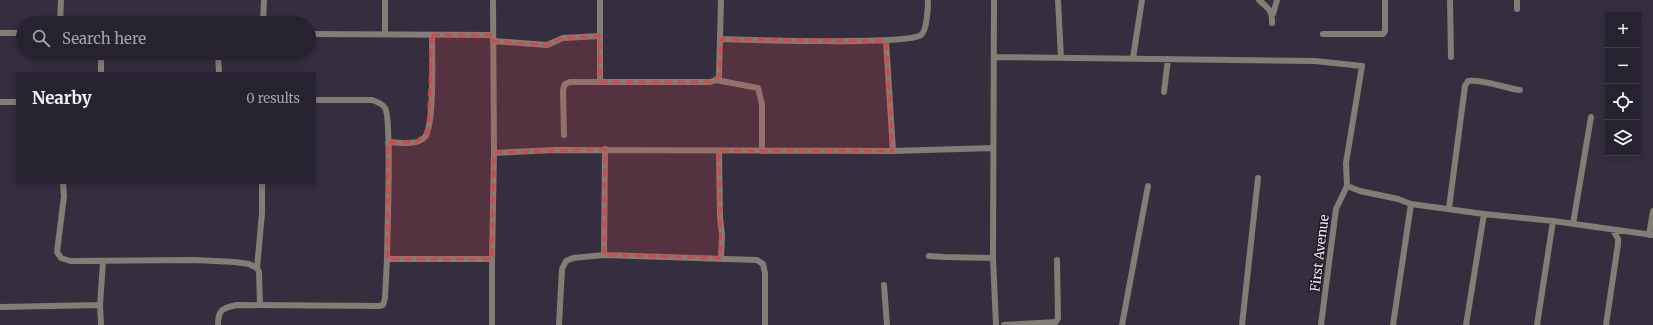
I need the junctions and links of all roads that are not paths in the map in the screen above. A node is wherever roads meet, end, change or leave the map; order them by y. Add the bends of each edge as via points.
1 (61, 0) edge
2 (264, 0) edge
3 (385, 0) edge
4 (493, 0) edge
5 (600, 0) edge
6 (721, 0) edge
7 (928, 0) edge
8 (994, 0) edge
9 (1058, 0) edge
10 (1142, 0) edge
11 (1259, 0) edge
12 (1277, 0) edge
13 (1384, 0) edge
14 (1450, 0) edge
15 (1518, 0) edge
16 (1517, 9) dead end
17 (1273, 14) junction
18 (60, 16) edge
19 (263, 16) edge
20 (1272, 23) dead end
21 (0, 33) edge
22 (16, 33) edge
23 (316, 34) edge
24 (385, 34) junction
25 (1323, 34) dead end
26 (432, 35) junction
27 (600, 36) junction
28 (493, 38) junction
29 (721, 39) junction
30 (886, 41) junction
31 (994, 57) junction
32 (1451, 57) dead end
33 (1062, 58) junction
34 (1133, 58) junction
35 (1168, 59) junction
36 (101, 60) edge
37 (218, 60) edge
38 (101, 72) edge
39 (219, 72) edge
40 (716, 80) junction
41 (600, 82) junction
42 (1520, 90) dead end
43 (1164, 92) dead end
44 (316, 100) edge
45 (0, 102) edge
46 (16, 102) edge
47 (1591, 117) dead end
48 (564, 135) dead end
49 (388, 142) junction
50 (993, 148) junction
51 (605, 149) junction
52 (719, 151) junction
53 (762, 151) junction
54 (893, 151) junction
55 (494, 153) junction
56 (1258, 178) dead end
57 (63, 184) edge
58 (262, 184) edge
59 (1148, 186) dead end
60 (1347, 186) junction
61 (1411, 204) junction
62 (1449, 208) junction
63 (1653, 211) edge
64 (1484, 214) junction
65 (1553, 221) junction
66 (1573, 224) junction
67 (1613, 230) junction
68 (1651, 235) edge
69 (604, 255) junction
70 (929, 256) dead end
71 (721, 258) junction
72 (993, 258) junction
73 (492, 259) junction
74 (386, 260) junction
75 (1057, 260) dead end
76 (103, 262) junction
77 (257, 268) junction
78 (884, 285) dead end
79 (260, 305) junction
80 (100, 306) junction
81 (0, 307) edge
82 (101, 325) edge
83 (218, 325) edge
84 (492, 325) edge
85 (559, 325) edge
86 (765, 325) edge
87 (887, 325) edge
88 (996, 325) edge
89 (1004, 325) edge
90 (1122, 325) edge
91 (1242, 325) edge
92 (1321, 325) edge
93 (1394, 325) edge
94 (1466, 325) edge
95 (1537, 325) edge
96 (1606, 325) edge

1 - 18 street
2 - 19 street
3 - 24 street
4 - 28 street
5 - 27 street
6 - 29 street
7 - 30 street via 922,34
8 - 31 street
9 - 33 street
10 - 34 street
11 - 17 street
12 - 17 street
13 - 25 street via 1383,34
14 - 32 street
15 - 16 street
17 - 20 street
21 - 22 street
23 - 24 street
24 - 26 street
26 - 28 street
26 - 49 street via 432,90 428,131 424,138 416,142
27 - 28 street via 563,38 547,45
27 - 41 street
28 - 55 street
29 - 30 street
29 - 40 street via 719,76
30 - 54 street
31 - 33 street
31 - 50 street
33 - 34 street
34 - 35 street
35 - 43 street
35 - 60 street via 1315,61 1362,66 1346,163
36 - 38 street
37 - 39 street
40 - 41 street via 682,83
40 - 53 street via 758,88 762,104
41 - 48 street via 565,84
42 - 62 street via 1474,80 1468,81 1465,86
44 - 49 street via 372,100 380,103 388,115
45 - 46 street
47 - 66 street
49 - 74 street
50 - 54 street
50 - 72 street
51 - 52 street
51 - 55 street
51 - 69 street
52 - 53 street
52 - 71 street
53 - 54 street
55 - 73 street
56 - 91 street
57 - 76 street via 57,252 61,258 70,262
58 - 77 street
59 - 90 street
60 - 61 street
60 - 92 street, First Avenue via 1336,209
61 - 62 street
61 - 93 street
62 - 64 street
63 - 68 street
64 - 65 street
64 - 94 street
65 - 66 street
65 - 95 street
66 - 67 street
67 - 68 street
67 - 96 street via 1618,244
69 - 71 street
69 - 85 street via 566,261 562,269
70 - 72 street
71 - 86 street via 749,258 763,264
72 - 88 street
73 - 74 street
73 - 84 street
74 - 79 street via 385,298 382,305
75 - 89 street via 1056,322
76 - 77 street via 195,260 248,264
76 - 80 street
77 - 79 street
78 - 87 street
79 - 83 street via 226,307 218,317
80 - 81 street
80 - 82 street

